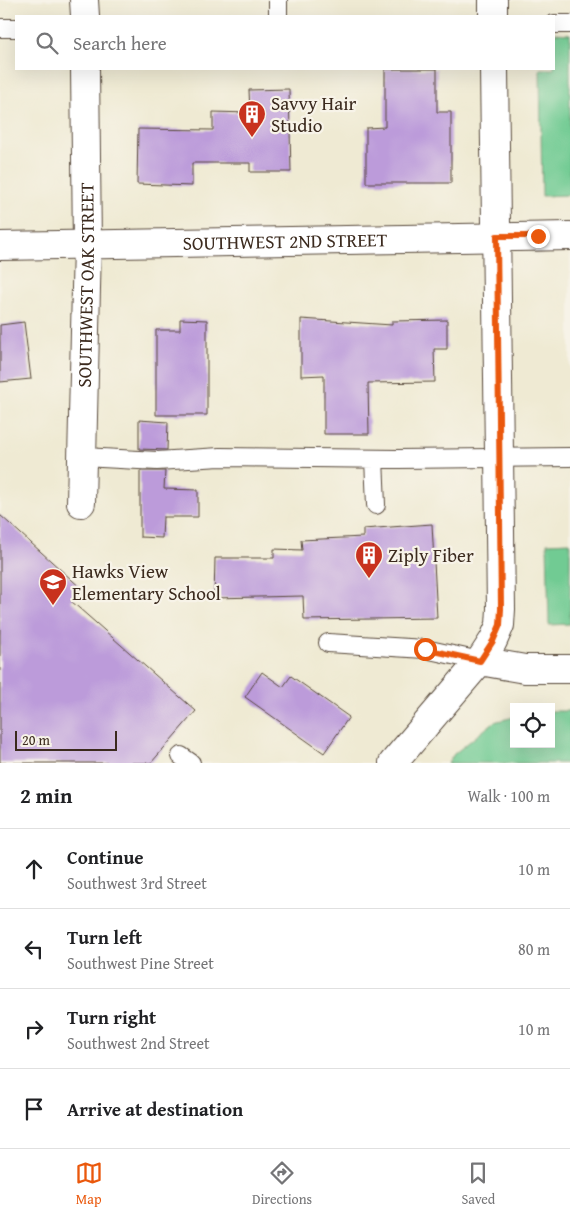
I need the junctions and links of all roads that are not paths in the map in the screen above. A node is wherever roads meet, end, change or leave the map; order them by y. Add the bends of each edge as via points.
1 (84, 0) edge
2 (278, 0) edge
3 (493, 0) edge
4 (85, 15) edge
5 (278, 15) edge
6 (493, 15) edge
7 (555, 24) edge
8 (570, 24) edge
9 (0, 28) edge
10 (15, 28) edge
11 (85, 70) edge
12 (494, 70) edge
13 (497, 236) junction
14 (570, 236) edge
15 (87, 245) junction
16 (0, 246) edge
17 (83, 456) junction
18 (570, 457) edge
19 (500, 458) junction
20 (374, 459) junction
21 (82, 503) dead end
22 (376, 505) dead end
23 (328, 643) dead end
24 (480, 661) junction
25 (570, 669) edge
26 (393, 763) edge

1 - 4 street
2 - 5 lane
3 - 6 street
7 - 8 lane
9 - 10 lane
11 - 15 street, SOUTHWEST OAK STREET
12 - 13 street
13 - 14 street, SOUTHWEST 2ND STREET
13 - 15 street, SOUTHWEST 2ND STREET
13 - 19 street
15 - 16 street, SOUTHWEST 2ND STREET
15 - 17 street, SOUTHWEST OAK STREET
17 - 20 lane via 157,460 220,457
17 - 21 street, SOUTHWEST OAK STREET
18 - 19 lane
19 - 20 lane
19 - 24 street via 500,625
20 - 22 lane
23 - 24 lane via 425,649
24 - 25 street via 525,669
24 - 26 street

